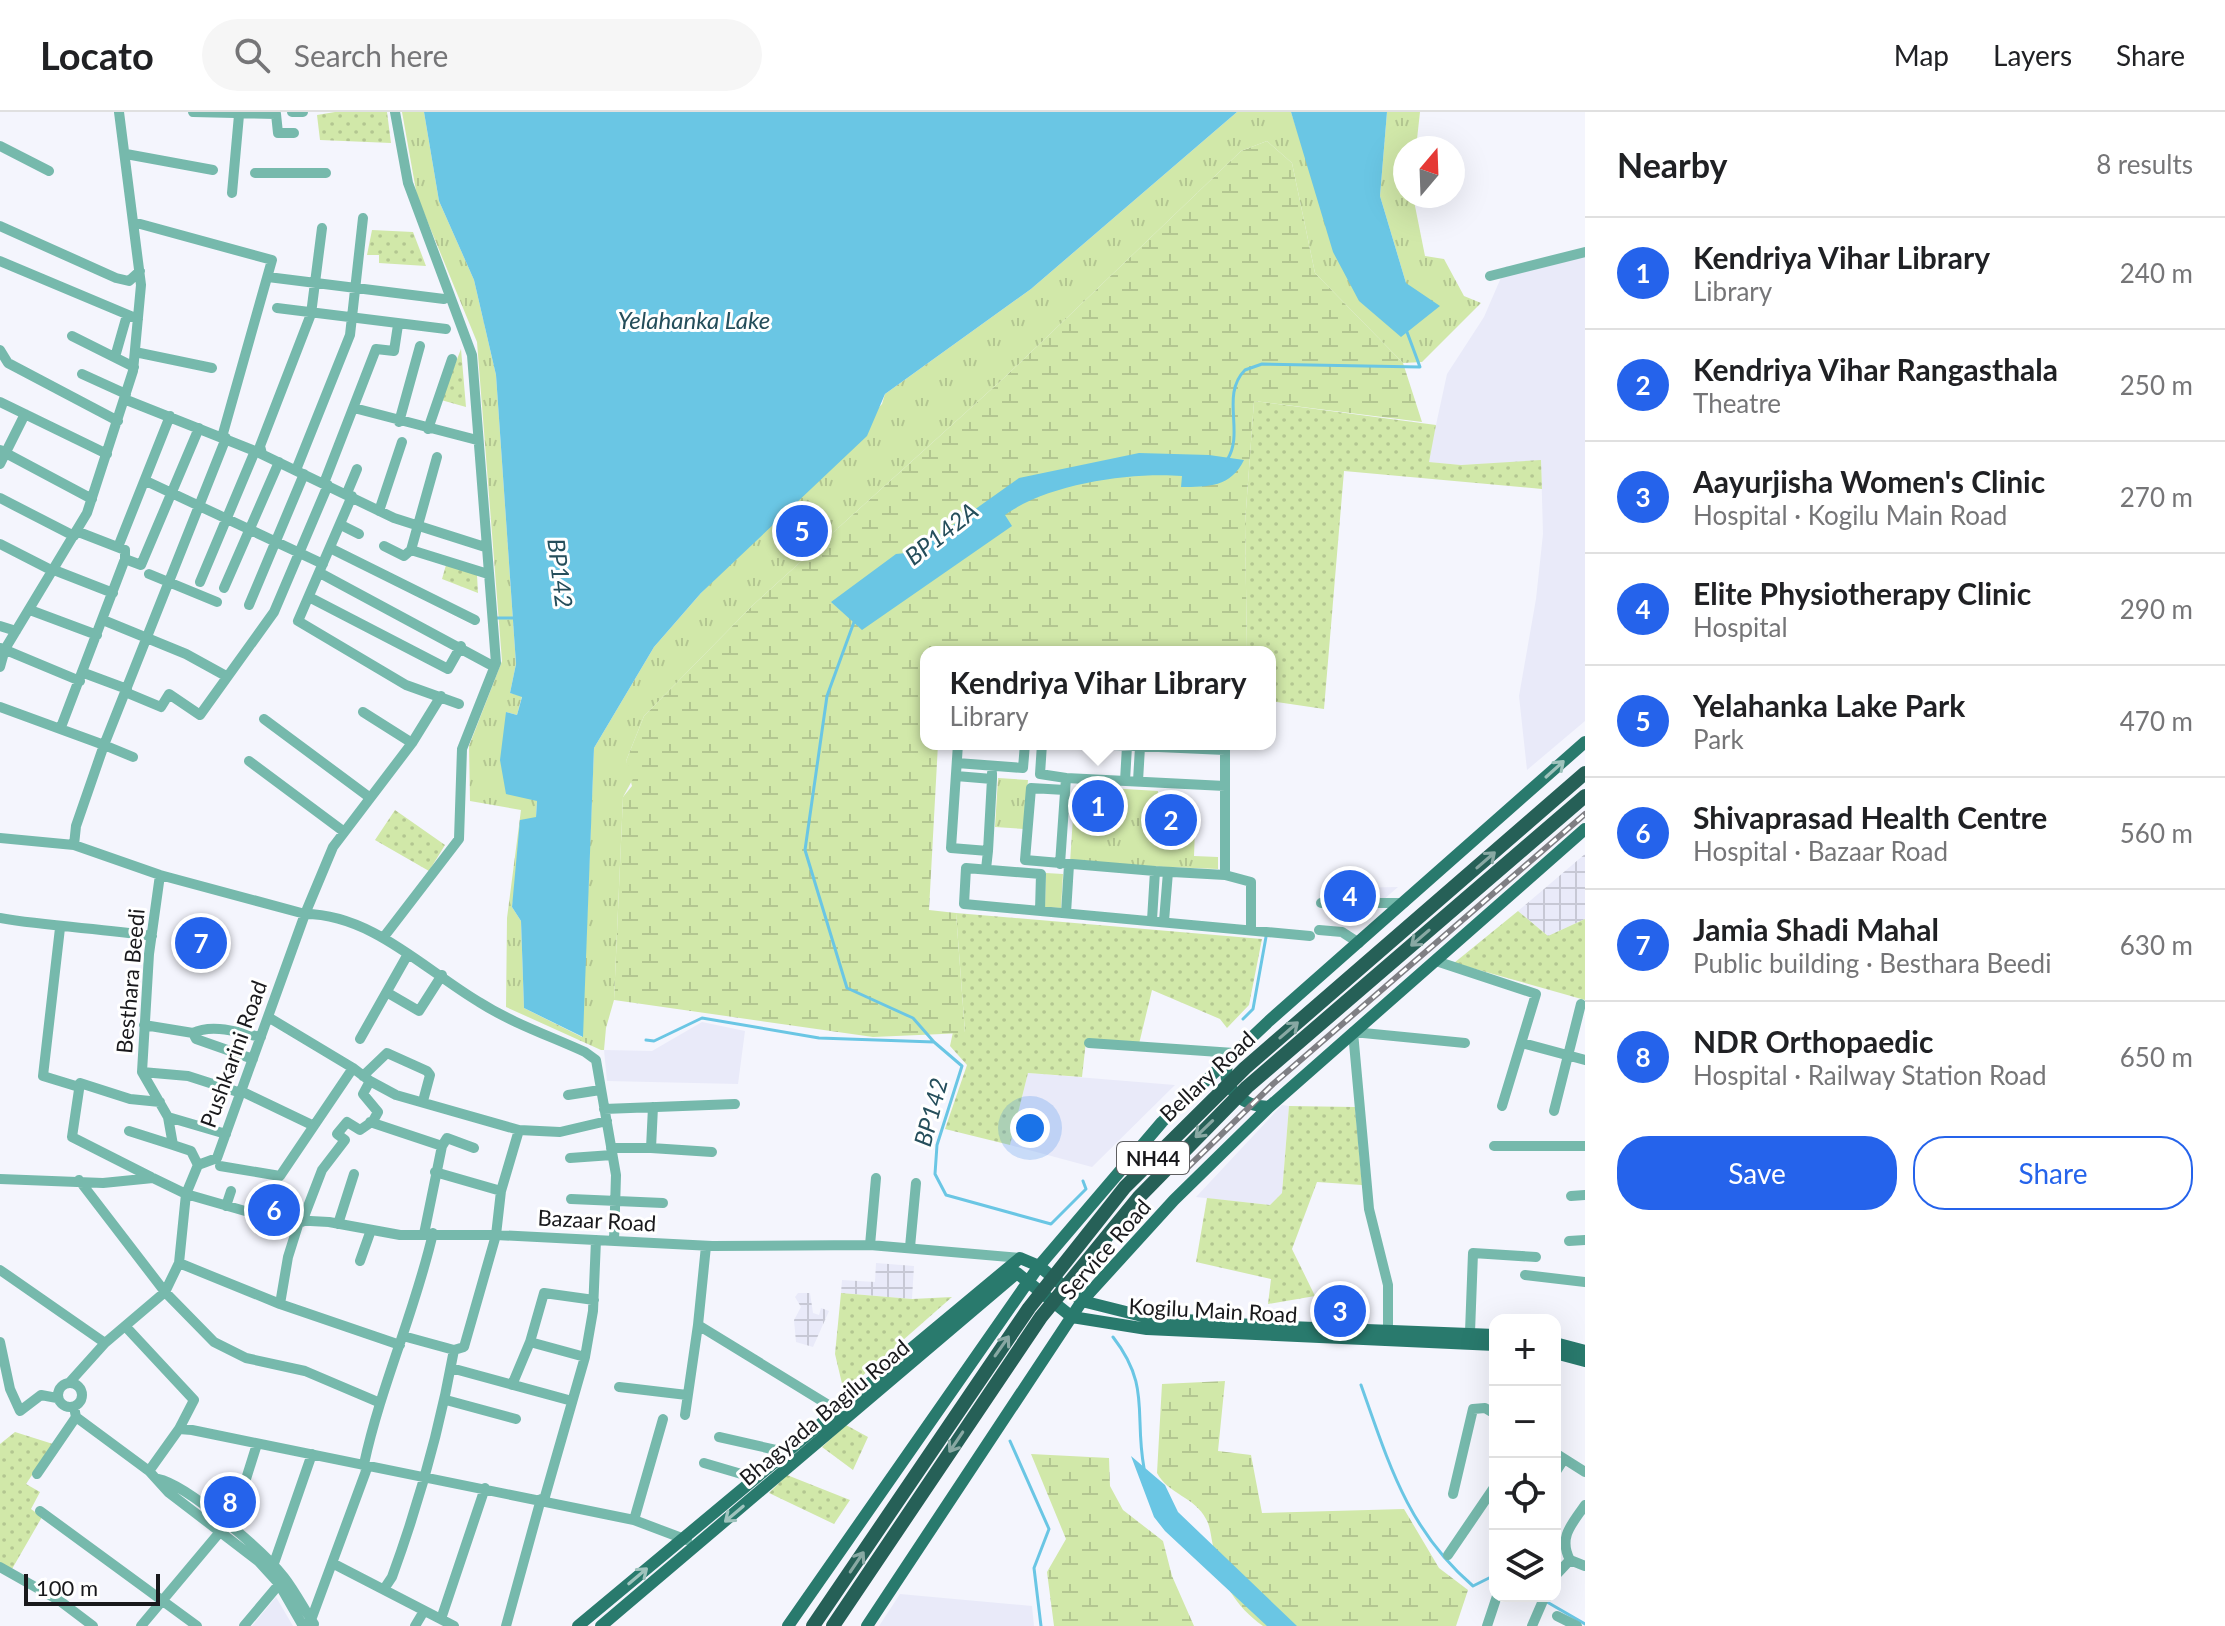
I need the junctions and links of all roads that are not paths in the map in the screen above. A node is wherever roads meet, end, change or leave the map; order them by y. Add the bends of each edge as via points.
1 (119, 112) edge
2 (193, 112) edge
3 (292, 112) edge
4 (303, 112) edge
5 (395, 112) edge
6 (253, 113) edge
7 (235, 114) edge
8 (294, 133) dead end
9 (0, 146) edge
10 (126, 154) junction
11 (213, 170) dead end
12 (49, 171) dead end
13 (255, 173) dead end
14 (326, 173) dead end
15 (232, 193) dead end
16 (363, 218) dead end
17 (133, 222) junction
18 (0, 226) edge
19 (322, 228) dead end
20 (1585, 252) edge
21 (0, 261) edge
22 (140, 271) junction
23 (1490, 276) dead end
24 (268, 277) junction
25 (315, 284) junction
26 (357, 289) junction
27 (444, 299) dead end
28 (277, 308) dead end
29 (311, 314) junction
30 (133, 317) junction
31 (353, 319) junction
32 (398, 325) junction
33 (446, 329) dead end
34 (72, 336) dead end
35 (420, 346) dead end
36 (0, 350) edge
37 (135, 352) junction
38 (115, 357) junction
39 (452, 359) dead end
40 (134, 367) junction
41 (212, 368) dead end
42 (82, 374) dead end
43 (125, 396) junction
44 (0, 402) edge
45 (354, 408) junction
46 (25, 414) junction
47 (170, 416) junction
48 (118, 421) junction
49 (399, 422) junction
50 (199, 428) junction
51 (428, 429) junction
52 (224, 437) junction
53 (477, 440) junction
54 (402, 442) dead end
55 (3, 451) edge
56 (258, 453) junction
57 (107, 454) junction
58 (437, 457) dead end
59 (279, 462) junction
60 (0, 464) edge
61 (357, 469) dead end
62 (300, 472) junction
63 (146, 481) junction
64 (326, 484) junction
65 (172, 491) junction
66 (349, 495) junction
67 (0, 498) edge
68 (92, 499) junction
69 (197, 506) junction
70 (379, 511) junction
71 (224, 518) junction
72 (341, 525) junction
73 (416, 527) junction
74 (249, 531) junction
75 (75, 533) junction
76 (359, 534) dead end
77 (275, 542) junction
78 (0, 544) edge
79 (384, 546) dead end
80 (118, 547) junction
81 (485, 547) junction
82 (330, 548) junction
83 (411, 550) junction
84 (300, 552) junction
85 (125, 559) junction
86 (322, 569) junction
87 (53, 570) junction
88 (149, 574) dead end
89 (488, 574) junction
90 (167, 581) junction
91 (200, 582) dead end
92 (224, 588) dead end
93 (113, 593) junction
94 (309, 597) junction
95 (217, 602) dead end
96 (249, 605) dead end
97 (30, 610) junction
98 (103, 620) junction
99 (475, 620) dead end
100 (0, 626) edge
101 (16, 631) junction
102 (97, 635) junction
103 (147, 637) junction
104 (461, 646) junction
105 (3, 648) edge
106 (489, 664) dead end
107 (0, 667) edge
108 (226, 676) junction
109 (82, 677) junction
110 (126, 690) junction
111 (441, 696) junction
112 (459, 704) dead end
113 (0, 707) edge
114 (363, 712) dead end
115 (264, 719) dead end
116 (61, 727) junction
117 (1585, 742) edge
118 (412, 743) junction
119 (104, 745) junction
120 (958, 750) edge
121 (1024, 750) edge
122 (1042, 750) edge
123 (1127, 750) edge
124 (1140, 750) edge
125 (1226, 750) edge
126 (133, 757) dead end
127 (249, 761) dead end
128 (957, 763) junction
129 (992, 767) junction
130 (1585, 773) edge
131 (956, 776) junction
132 (992, 779) junction
133 (1125, 781) junction
134 (1138, 781) junction
135 (1066, 784) junction
136 (1225, 786) junction
137 (1585, 796) edge
138 (369, 797) junction
139 (1585, 829) edge
140 (343, 831) junction
141 (0, 838) edge
142 (74, 845) junction
143 (988, 851) junction
144 (1064, 864) junction
145 (986, 869) junction
146 (1155, 871) junction
147 (1168, 872) junction
148 (160, 875) junction
149 (1225, 875) junction
150 (1321, 903) dead end
151 (1404, 903) junction
152 (1040, 911) junction
153 (1066, 913) junction
154 (305, 914) junction
155 (0, 918) edge
156 (1152, 920) junction
157 (1164, 921) junction
158 (1251, 927) junction
159 (60, 928) junction
160 (1315, 933) junction
161 (152, 936) junction
162 (383, 938) junction
163 (1356, 945) junction
164 (408, 954) junction
165 (1436, 961) junction
166 (442, 975) junction
167 (388, 993) junction
168 (1581, 1004) dead end
169 (268, 1017) junction
170 (144, 1025) junction
171 (1353, 1032) junction
172 (193, 1033) junction
173 (261, 1037) junction
174 (360, 1039) dead end
175 (1089, 1043) dead end
176 (1465, 1043) dead end
177 (1522, 1043) junction
178 (1231, 1056) junction
179 (1568, 1056) junction
180 (253, 1059) junction
181 (1585, 1060) edge
182 (353, 1068) junction
183 (142, 1072) junction
184 (366, 1078) junction
185 (79, 1087) junction
186 (600, 1090) junction
187 (241, 1092) junction
188 (568, 1095) dead end
189 (423, 1101) junction
190 (160, 1102) junction
191 (735, 1104) dead end
192 (1502, 1106) dead end
193 (653, 1107) junction
194 (1269, 1107) junction
195 (604, 1109) junction
196 (1554, 1111) dead end
197 (168, 1117) junction
198 (607, 1121) junction
199 (370, 1122) junction
200 (312, 1125) junction
201 (519, 1130) junction
202 (129, 1131) dead end
203 (226, 1134) junction
204 (173, 1145) junction
205 (442, 1146) junction
206 (1494, 1146) dead end
207 (1585, 1146) edge
208 (474, 1148) dead end
209 (651, 1148) junction
210 (612, 1151) junction
211 (712, 1152) dead end
212 (570, 1158) dead end
213 (216, 1164) junction
214 (198, 1165) junction
215 (435, 1172) junction
216 (354, 1174) dead end
217 (153, 1178) junction
218 (876, 1178) dead end
219 (0, 1179) edge
220 (79, 1180) junction
221 (224, 1180) dead end
222 (916, 1183) dead end
223 (231, 1191) dead end
224 (501, 1191) junction
225 (186, 1194) junction
226 (1585, 1195) edge
227 (1571, 1196) dead end
228 (571, 1199) dead end
229 (615, 1199) junction
230 (663, 1203) dead end
231 (226, 1206) junction
232 (300, 1222) junction
233 (338, 1224) junction
234 (371, 1230) junction
235 (428, 1234) junction
236 (496, 1235) junction
237 (596, 1240) junction
238 (1585, 1240) edge
239 (614, 1241) junction
240 (1569, 1241) dead end
241 (870, 1245) junction
242 (706, 1246) junction
243 (910, 1247) junction
244 (1536, 1257) dead end
245 (360, 1261) dead end
246 (179, 1263) junction
247 (1022, 1266) junction
248 (0, 1270) edge
249 (1525, 1275) dead end
250 (1585, 1282) edge
251 (165, 1292) junction
252 (594, 1300) junction
253 (1082, 1301) junction
254 (280, 1304) junction
255 (1072, 1317) junction
256 (1146, 1323) junction
257 (698, 1325) junction
258 (126, 1327) junction
259 (1388, 1329) junction
260 (1470, 1332) junction
261 (1402, 1334) junction
262 (1489, 1334) edge
263 (402, 1340) junction
264 (0, 1342) edge
265 (530, 1342) junction
266 (105, 1343) junction
267 (1489, 1344) edge
268 (1561, 1345) edge
269 (454, 1350) junction
270 (1585, 1351) edge
271 (1561, 1355) edge
272 (585, 1357) junction
273 (1585, 1361) edge
274 (451, 1368) junction
275 (69, 1383) junction
276 (512, 1385) junction
277 (619, 1387) dead end
278 (687, 1395) junction
279 (57, 1398) junction
280 (446, 1400) junction
281 (572, 1401) junction
282 (378, 1402) junction
283 (835, 1409) junction
284 (1489, 1410) edge
285 (75, 1412) junction
286 (685, 1415) dead end
287 (516, 1419) dead end
288 (663, 1419) dead end
289 (179, 1429) junction
290 (719, 1437) dead end
291 (257, 1444) junction
292 (785, 1452) junction
293 (312, 1454) junction
294 (1561, 1457) edge
295 (704, 1463) dead end
296 (364, 1464) junction
297 (1585, 1472) edge
298 (37, 1474) dead end
299 (154, 1475) junction
300 (425, 1478) junction
301 (755, 1478) junction
302 (485, 1488) junction
303 (1453, 1494) dead end
304 (1489, 1495) edge
305 (542, 1500) junction
306 (1585, 1505) edge
307 (40, 1511) dead end
308 (634, 1520) junction
309 (226, 1528) junction
310 (685, 1537) junction
311 (693, 1548) junction
312 (1448, 1555) dead end
313 (1570, 1560) junction
314 (334, 1564) junction
315 (1585, 1566) edge
316 (0, 1567) edge
317 (271, 1570) junction
318 (1561, 1570) edge
319 (282, 1581) junction
320 (384, 1589) junction
321 (164, 1599) junction
322 (1495, 1602) edge
323 (1542, 1602) edge
324 (424, 1611) junction
325 (1557, 1616) dead end
326 (441, 1619) junction
327 (310, 1624) edge
328 (93, 1626) edge
329 (141, 1626) edge
330 (197, 1626) edge
331 (244, 1626) edge
332 (415, 1626) edge
333 (454, 1626) edge
334 (506, 1626) edge
335 (578, 1626) edge
336 (601, 1626) edge
337 (788, 1626) edge
338 (813, 1626) edge
339 (833, 1626) edge
340 (867, 1626) edge
341 (1487, 1626) edge
342 (1532, 1626) edge
343 (1577, 1626) edge

1 - 10 street
2 - 7 street
3 - 4 street
5 - 53 street via 408,183 467,333
6 - 7 street
6 - 8 street via 278,115 278,133
7 - 15 street
9 - 12 street
10 - 11 street
10 - 17 street
13 - 14 street
16 - 26 street
17 - 22 street
17 - 24 street via 268,257
18 - 22 street via 116,278 129,281
19 - 25 street
20 - 23 street
21 - 30 street
22 - 30 street
24 - 25 street
24 - 52 street
25 - 26 street
25 - 29 street
26 - 27 street
26 - 31 street
28 - 29 street
29 - 31 street
29 - 56 street
30 - 37 street
30 - 38 street
31 - 32 street
31 - 62 street
32 - 33 street
32 - 45 street via 394,351 376,349
34 - 38 street
35 - 49 street
36 - 48 street via 8,363
37 - 40 street
37 - 41 street
38 - 40 street
39 - 51 street
40 - 43 street
42 - 43 street
43 - 47 street
43 - 48 street
44 - 46 street
45 - 49 street
45 - 64 street
46 - 55 street
46 - 57 street
47 - 50 street
47 - 63 street
48 - 57 street
49 - 51 street
50 - 52 street
50 - 65 street
51 - 53 street
52 - 56 street
52 - 69 street
53 - 81 street
54 - 70 street
55 - 60 street
55 - 68 street
56 - 59 street
56 - 71 street
57 - 68 street
58 - 73 street
59 - 62 street
59 - 74 street
61 - 66 street
62 - 64 street
62 - 77 street
63 - 65 street
63 - 80 street
64 - 66 street
64 - 84 street
65 - 69 street
65 - 85 street via 141,565
66 - 70 street
66 - 72 street
67 - 75 street
68 - 75 street
69 - 71 street
69 - 90 street
70 - 73 street
71 - 74 street
71 - 91 street
72 - 76 street
72 - 82 street
73 - 81 street
73 - 83 street
74 - 77 street
74 - 92 street
75 - 80 street
75 - 87 street
77 - 84 street
77 - 96 street
78 - 87 street
79 - 83 street via 404,556
80 - 85 street via 125,550
81 - 89 street
82 - 86 street
82 - 99 street
83 - 89 street
84 - 86 street
84 - 108 street via 274,612
85 - 93 street
86 - 94 street
86 - 104 street
87 - 93 street
87 - 97 street
88 - 90 street
89 - 162 street via 496,663 462,749 459,839
90 - 95 street
90 - 103 street
93 - 98 street
94 - 104 street via 448,669
94 - 111 street via 298,621 406,685
97 - 101 street
97 - 102 street
98 - 102 street
98 - 103 street
100 - 101 street
101 - 105 street
102 - 109 street
103 - 108 street
103 - 110 street
104 - 106 street
105 - 107 street
105 - 109 street
108 - 110 street via 200,715 169,694 161,707
109 - 110 street
109 - 116 street
110 - 119 street
111 - 112 street
111 - 118 street, Pushkarini Road
113 - 116 street
114 - 118 street
115 - 138 street
116 - 119 street
151 -> 117 main road
118 - 138 street, Pushkarini Road
119 - 126 street
119 - 142 street
120 - 128 street
121 - 129 street via 1023,768
122 - 135 street via 1040,774
123 - 133 street
124 - 134 street
125 - 136 street
127 - 140 street
128 - 129 street
128 - 131 street
129 - 132 street
338 -> 130 highway, Bellary Road / NH44, bridge via 1029,1308 1125,1187 1245,1068
131 - 132 street
131 - 143 street via 951,848
132 - 143 street
133 - 134 street
133 - 135 street
134 - 136 street
135 - 144 street
135 - 144 street via 1031,788 1025,859
136 - 149 street
137 -> 339 highway, Bellary Road / NH44, bridge via 1247,1087 1139,1197 1041,1317
138 - 140 street, Pushkarini Road
139 - 165 main road, Service Road
140 - 154 street, Pushkarini Road
141 - 142 street
142 - 148 street
143 - 145 street
144 - 146 street
144 - 153 street
145 - 152 street via 1041,874
145 - 152 street via 966,868 964,904
146 - 147 street
146 - 156 street
147 - 149 street
147 - 157 street
148 - 154 street
148 - 161 street, Besthara Beedi
149 - 158 street via 1251,882
150 - 151 street
151 - 163 main road
152 - 153 street
153 - 156 street
154 - 162 street via 320,914
154 - 169 street, Pushkarini Road
155 - 159 street
156 - 157 street
157 - 158 street
158 - 160 street
159 - 161 street via 75,925
159 - 185 street via 43,1076
160 - 163 street
160 - 163 street via 1342,932
161 - 170 street, Besthara Beedi
162 - 164 street
163 - 178 main road
164 - 166 street
164 - 167 street
165 - 171 main road, Service Road
165 - 177 street via 1536,994
166 - 167 street via 419,1011
166 - 186 street via 478,1002 596,1060
167 - 174 street
168 - 179 street
169 - 173 street, Pushkarini Road
169 - 182 street
170 - 172 street
170 - 183 street, Besthara Beedi
171 - 176 street
171 - 194 main road, Service Road
171 - 259 street via 1369,1209 1388,1285
172 - 173 street via 227,1030
172 - 180 street via 196,1039
173 - 180 street, Pushkarini Road
175 - 178 street
177 - 179 street
177 - 192 street
178 - 194 main road via 1226,1079 1235,1094 1247,1104
178 - 247 main road via 1162,1122 1063,1235
179 - 181 street
179 - 196 street
180 - 187 street, Pushkarini Road
182 - 184 street
182 - 200 street
183 - 187 street via 188,1076
183 - 190 street, Besthara Beedi
184 - 189 street via 396,1095
184 - 189 street via 387,1053 427,1071
184 - 199 street via 363,1094 378,1112
185 - 190 street via 80,1083 130,1099
185 - 217 street, Bazaar Road via 72,1137
186 - 188 street
186 - 195 street
187 - 200 street
187 - 203 street, Pushkarini Road
189 - 201 street
190 - 197 street, Besthara Beedi
191 - 193 street
193 - 195 street
193 - 209 street
194 - 253 main road, Service Road
195 - 198 street
197 - 203 street
197 - 204 street, Besthara Beedi
198 - 201 street via 560,1132
198 - 210 street
199 - 205 street
199 - 232 street via 360,1130 347,1122 337,1134 345,1140 322,1170
200 - 213 street via 280,1176
201 - 224 street
202 - 204 street
203 - 213 street, Pushkarini Road
204 - 214 street via 191,1151
205 - 208 street via 447,1138
205 - 215 street
206 - 207 street
209 - 210 street
209 - 211 street
210 - 212 street
210 - 229 street
213 - 214 street, Pushkarini Road
213 - 221 street
214 - 225 street
215 - 224 street
215 - 235 street
216 - 233 street
217 - 220 street
217 - 225 street, Bazaar Road
218 - 241 street
219 - 220 street
220 - 251 street
222 - 243 street
223 - 231 street
224 - 236 street
225 - 231 street, Bazaar Road
225 - 246 street
226 - 227 street
228 - 229 street
229 - 230 street
229 - 239 street
231 - 232 street, Bazaar Road
232 - 233 street, Bazaar Road
232 - 254 street
233 - 234 street, Bazaar Road
234 - 235 street, Bazaar Road
234 - 245 street
235 - 236 street, Bazaar Road
235 - 263 street via 422,1283
236 - 237 street, Bazaar Road
236 - 269 street via 468,1337 464,1347
237 - 239 street, Bazaar Road
237 - 252 street
238 - 240 street
239 - 242 street, Bazaar Road
241 - 242 street, Bazaar Road
241 - 243 street, Bazaar Road
242 - 257 street
243 - 247 street, Bazaar Road
244 - 260 street via 1473,1253
246 - 251 street
246 - 254 street
247 - 253 main road
247 - 255 main road
247 - 283 main road, Bhagyada Bagilu Road
247 -> 311 main road, Bhagyada Bagilu Road
247 - 337 main road
248 - 266 street
249 - 250 street
251 - 258 street
251 - 282 street via 214,1342 246,1358 305,1371
252 - 265 street via 544,1293
252 - 272 street
253 - 255 main road, Service Road
253 - 256 main road, Kogilu Main Road
254 - 263 street
255 - 256 main road, Kogilu Main Road
255 - 340 main road, Service Road
256 - 259 main road, Kogilu Main Road
256 - 261 main road, Kogilu Main Road
257 - 278 street
257 - 283 street
258 - 266 street
258 - 289 street via 194,1400
259 - 261 main road, Kogilu Main Road
260 - 261 main road, Kogilu Main Road
260 - 262 main road, Kogilu Main Road
261 - 267 main road, Kogilu Main Road
263 - 269 street
263 - 282 street
264 - 279 street via 20,1411 41,1395
265 - 272 street
265 - 276 street
266 - 275 street
268 - 270 main road
269 - 274 street
271 - 273 main road
272 - 281 street
274 - 276 street
274 - 280 street
275 - 279 street via 61,1386
275 - 285 street via 82,1392
276 - 281 street
277 - 278 street
278 - 286 street
279 - 285 street
280 - 287 street
280 - 300 street
281 - 305 street
282 - 296 street
283 - 292 main road, Bhagyada Bagilu Road
284 - 303 street via 1473,1409
285 - 298 street
285 - 299 street
288 - 308 street
289 - 291 street
289 - 299 street
290 - 292 street
291 - 293 street
291 - 309 street via 244,1492
292 - 301 main road, Bhagyada Bagilu Road
293 - 296 street
293 - 317 street
294 - 297 street
295 - 301 street
296 - 300 street
296 - 314 street
299 - 309 street
300 - 302 street
300 - 320 street
301 - 310 main road, Bhagyada Bagilu Road
302 - 305 street
302 - 326 street
304 - 312 street
305 - 308 street
305 - 334 street
306 - 313 street via 1565,1536 1563,1547
307 - 321 street
308 - 310 street
309 - 317 street
309 - 321 street
310 - 311 street
335 -> 310 main road, Bhagyada Bagilu Road
311 - 336 main road, Bhagyada Bagilu Road
313 - 315 street
313 - 318 street
314 - 320 street
314 - 327 street
316 - 328 street
317 - 319 street
319 - 327 street
319 - 331 street
320 - 324 street
321 - 329 street
321 - 330 street
322 - 341 street
323 - 342 street
324 - 326 street
324 - 332 street
325 - 343 street
326 - 333 street

